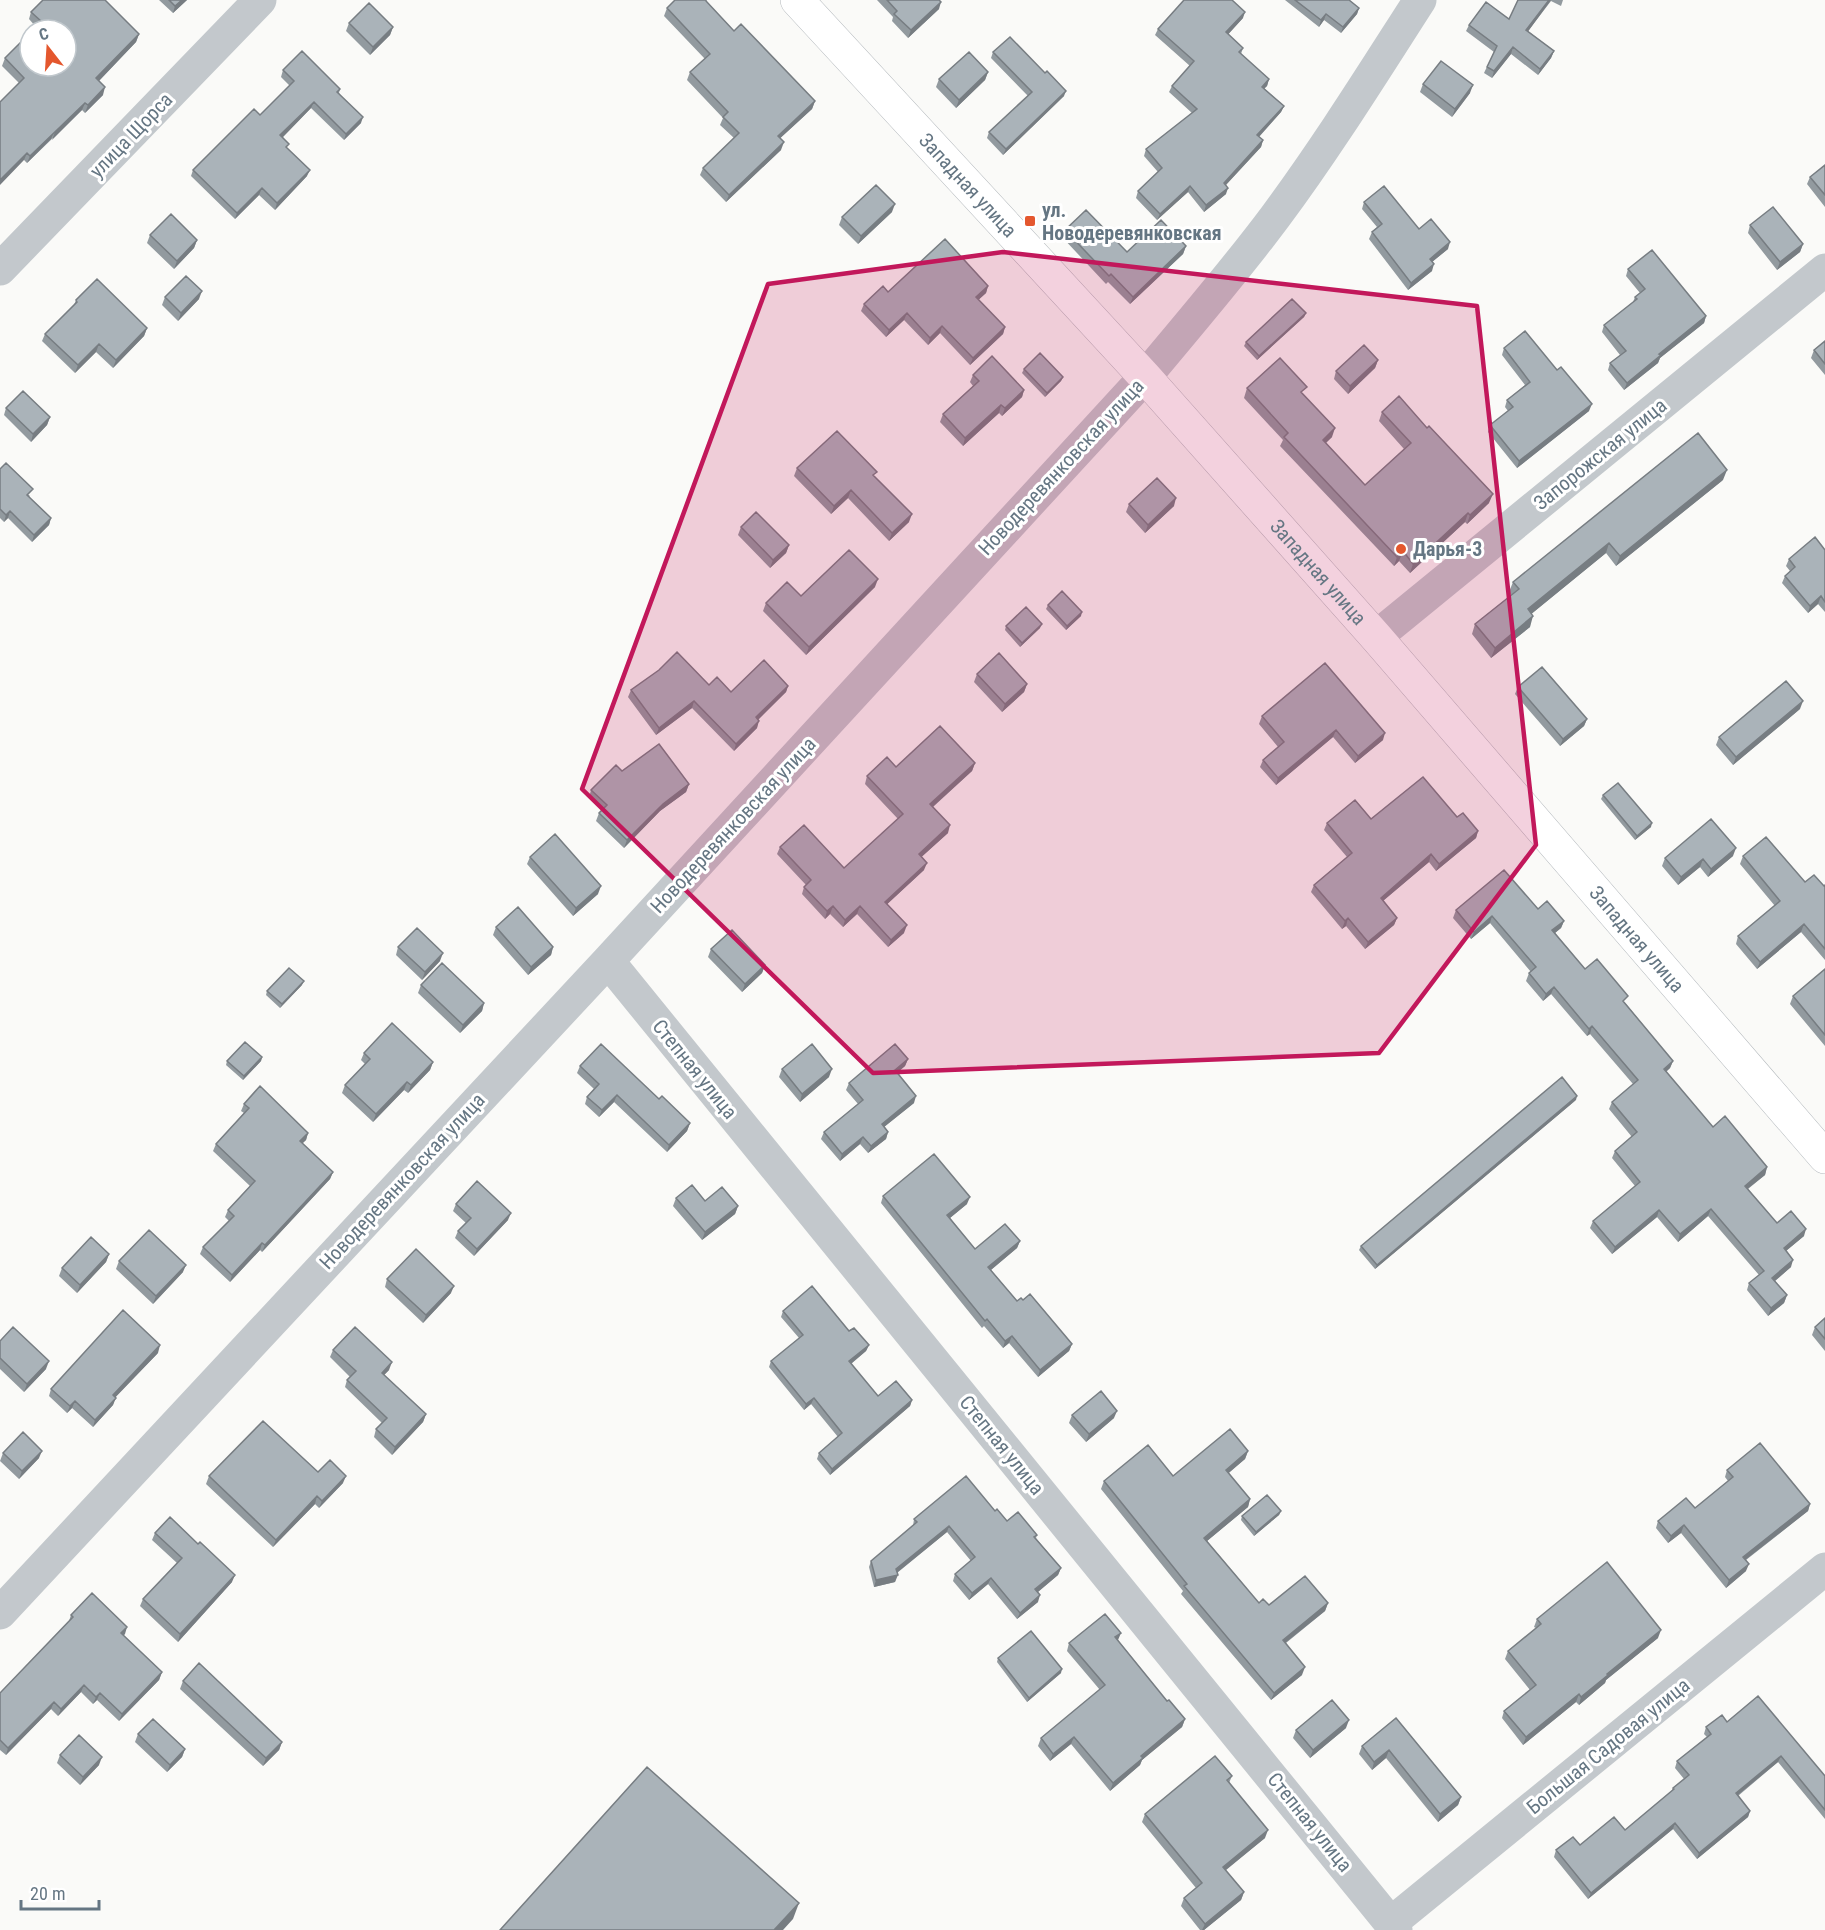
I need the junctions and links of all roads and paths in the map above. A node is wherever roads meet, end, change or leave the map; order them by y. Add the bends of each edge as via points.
1 (260, 0) edge
2 (797, 0) edge
3 (1420, 0) edge
4 (0, 269) edge
5 (1825, 270) edge
6 (1145, 377) junction
7 (1376, 637) junction
8 (608, 961) junction
9 (1825, 1157) edge
10 (1825, 1569) edge
11 (0, 1613) edge
12 (1394, 1926) edge

1 - 4 street, улица Щорса
2 - 6 main road, Западная улица
3 - 6 street, Новодеревянковская улица via 1275,216
5 - 7 street, Запорожская улица
6 - 7 main road, Западная улица
6 - 8 street, Новодеревянковская улица
7 - 9 main road, Западная улица
8 - 11 street, Новодеревянковская улица
8 - 12 street, Степная улица
10 - 12 street, Большая Садовая улица

